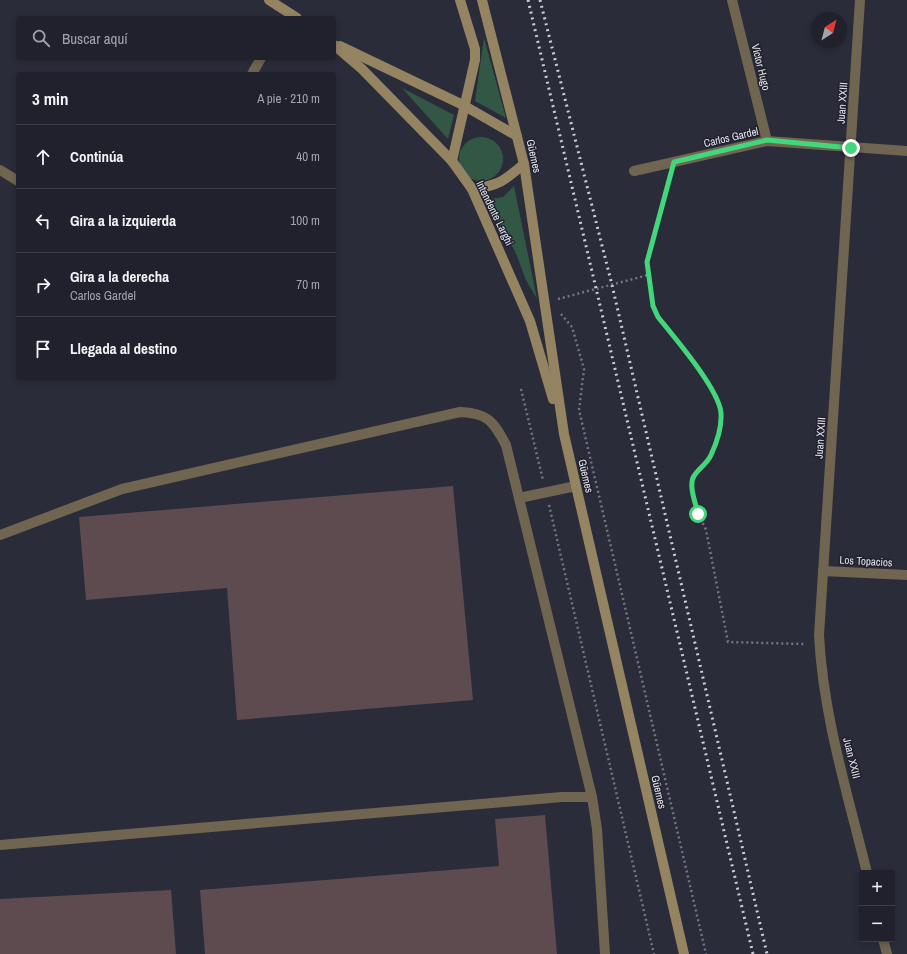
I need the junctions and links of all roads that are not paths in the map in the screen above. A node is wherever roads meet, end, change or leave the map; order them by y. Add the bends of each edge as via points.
1 (269, 0) edge
2 (460, 0) edge
3 (482, 0) edge
4 (732, 0) edge
5 (860, 0) edge
6 (286, 15) edge
7 (336, 45) edge
8 (336, 46) edge
9 (260, 60) edge
10 (253, 72) edge
11 (463, 105) junction
12 (517, 136) junction
13 (767, 140) junction
14 (851, 148) junction
15 (907, 151) edge
16 (452, 160) junction
17 (524, 164) junction
18 (0, 170) edge
19 (634, 171) dead end
20 (16, 180) edge
21 (472, 189) junction
22 (564, 434) junction
23 (576, 486) junction
24 (519, 498) junction
25 (0, 535) edge
26 (823, 571) junction
27 (907, 575) edge
28 (592, 797) junction
29 (0, 845) edge
30 (866, 870) edge
31 (884, 942) edge
32 (605, 954) edge
33 (684, 954) edge
34 (887, 954) edge

1 - 6 main road
2 - 11 main road via 475,49 473,68
3 - 12 main road, Güemes
4 - 13 street, Víctor Hugo
5 - 14 street, Juan XXIII
7 - 11 main road
8 - 16 main road, Intendente Larghi
9 - 10 street
11 - 12 main road
11 - 16 main road
12 - 17 main road, Güemes
13 - 14 street, Carlos Gardel
13 - 19 street, Carlos Gardel
14 - 15 street, Carlos Gardel
14 - 26 street, Juan XXIII
16 - 21 main road, Intendente Larghi
17 - 21 main road via 502,182 490,187
17 - 22 main road, Güemes
18 - 20 street
21 - 22 main road, Intendente Larghi via 530,321
22 - 23 main road, Güemes
23 - 24 street
23 - 33 main road, Güemes
24 - 25 street via 506,445 495,425 478,413 460,412 122,489
24 - 28 street
26 - 27 street, Los Topacios
26 - 30 street, Juan XXIII via 819,634 821,668 827,708
28 - 29 street
28 - 32 street
31 - 34 street

